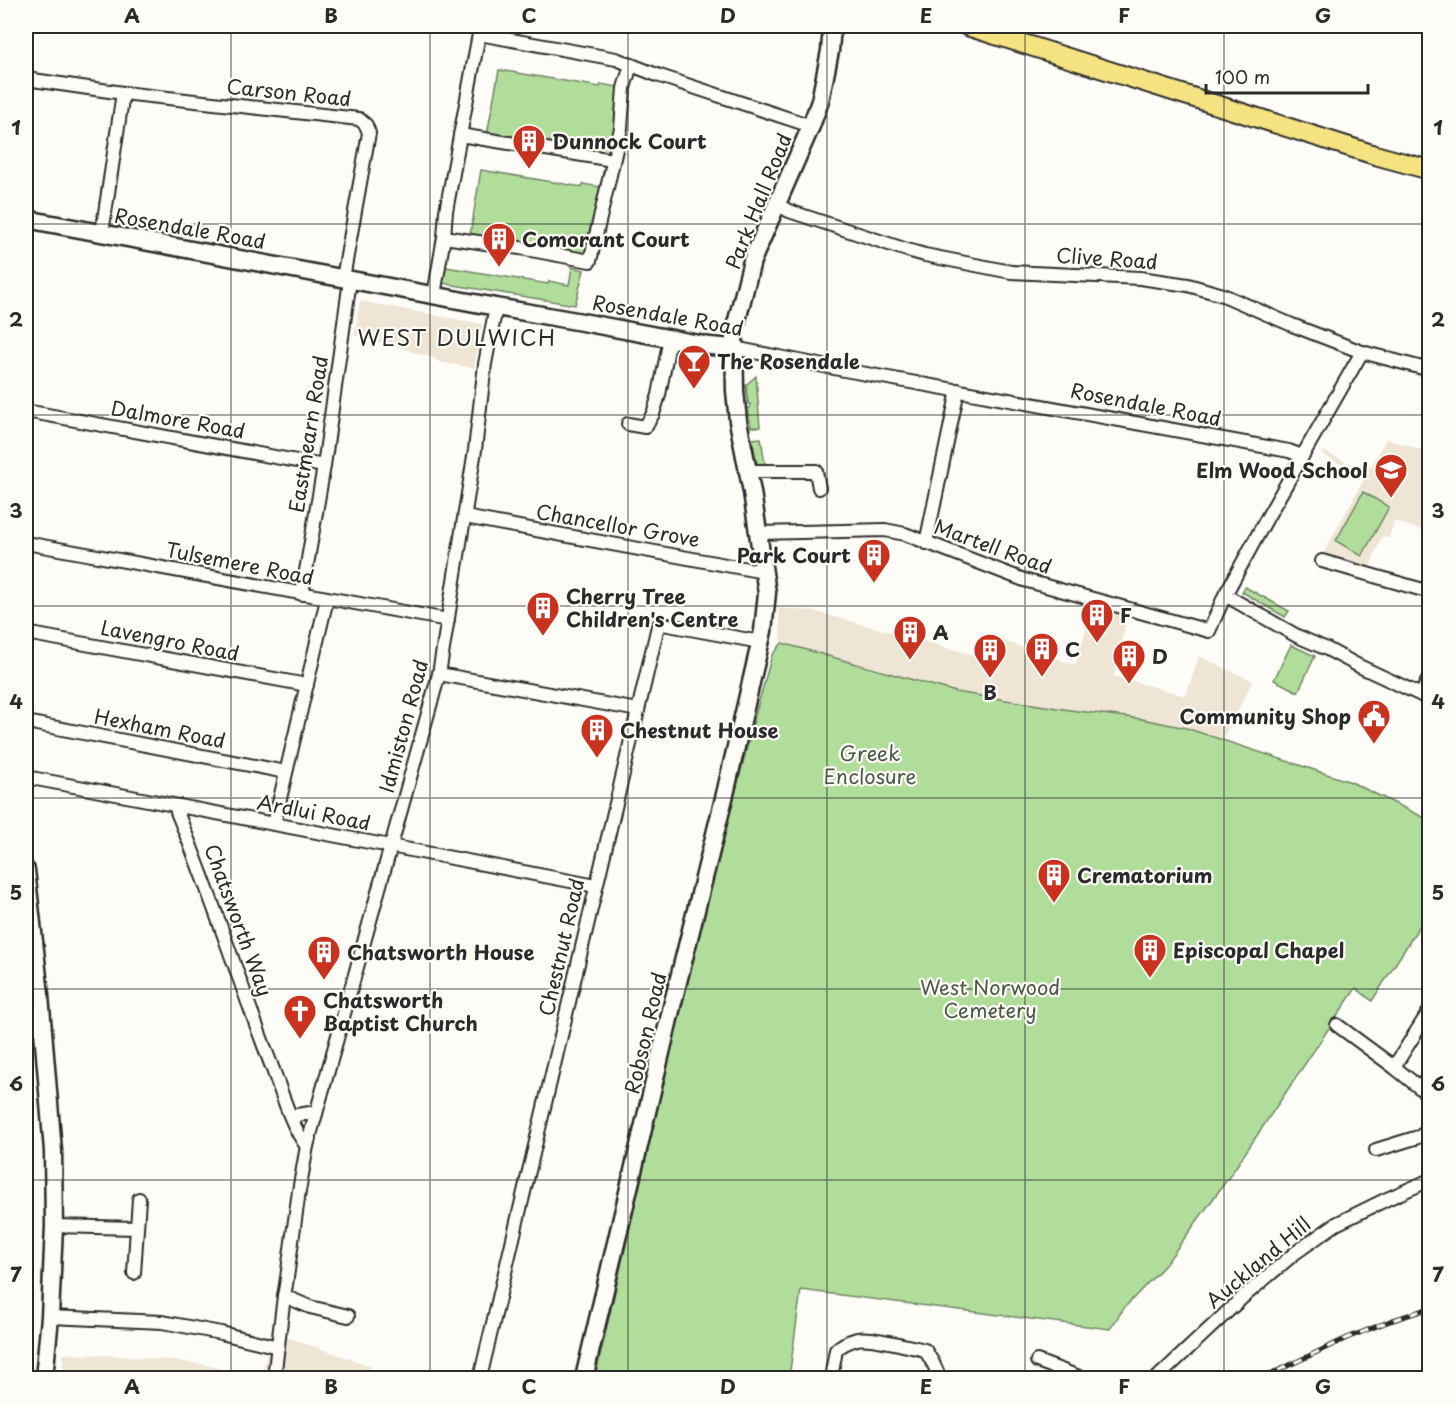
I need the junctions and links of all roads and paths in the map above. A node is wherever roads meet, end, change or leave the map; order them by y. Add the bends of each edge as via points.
1 (832, 26) edge
2 (967, 26) edge
3 (480, 30) edge
4 (631, 65) junction
5 (26, 79) edge
6 (123, 93) junction
7 (811, 126) junction
8 (460, 135) junction
9 (614, 160) junction
10 (1430, 170) edge
11 (776, 204) junction
12 (26, 219) edge
13 (102, 233) junction
14 (444, 237) junction
15 (347, 279) junction
16 (435, 295) junction
17 (496, 307) junction
18 (670, 338) junction
19 (734, 348) junction
20 (1362, 352) junction
21 (1430, 370) edge
22 (958, 390) junction
23 (26, 411) edge
24 (628, 424) dead end
25 (1302, 456) junction
26 (324, 466) junction
27 (748, 471) junction
28 (819, 488) dead end
29 (465, 517) junction
30 (759, 533) junction
31 (26, 543) edge
32 (926, 543) junction
33 (1322, 561) dead end
34 (764, 572) junction
35 (1430, 592) edge
36 (302, 594) junction
37 (1226, 595) junction
38 (327, 599) junction
39 (448, 621) junction
40 (26, 633) edge
41 (760, 642) junction
42 (439, 674) junction
43 (1430, 676) edge
44 (307, 685) junction
45 (1425, 697) edge
46 (638, 710) junction
47 (26, 722) edge
48 (286, 772) junction
49 (26, 777) edge
50 (178, 806) junction
51 (274, 824) junction
52 (390, 846) junction
53 (26, 870) edge
54 (596, 886) junction
55 (1430, 1010) edge
56 (1337, 1025) dead end
57 (1394, 1067) junction
58 (1430, 1096) edge
59 (316, 1114) junction
60 (291, 1116) junction
61 (1430, 1128) edge
62 (307, 1146) junction
63 (1376, 1150) dead end
64 (1430, 1180) edge
65 (139, 1200) dead end
66 (54, 1226) junction
67 (137, 1228) junction
68 (134, 1273) dead end
69 (284, 1296) junction
70 (348, 1316) dead end
71 (50, 1317) junction
72 (278, 1347) junction
73 (1037, 1360) dead end
74 (44, 1378) edge
75 (274, 1378) edge
76 (480, 1378) edge
77 (584, 1378) edge
78 (831, 1378) edge
79 (940, 1378) edge
80 (1082, 1378) edge
81 (1157, 1378) edge

1 - 7 street, Park Hall Road via 820,101
2 - 10 main road
3 - 4 street
3 - 8 street
4 - 7 street
4 - 9 street
5 - 6 street, Carson Road
6 - 13 street
6 - 15 street, Carson Road via 359,119 369,133
7 - 11 street, Park Hall Road
8 - 9 street
8 - 14 street
9 - 14 street via 590,261
11 - 19 street, Park Hall Road via 752,261 734,332
11 - 20 street, Clive Road via 907,250 973,265 1011,272 1140,278 1188,285
12 - 13 street, Rosendale Road
13 - 15 street, Rosendale Road
14 - 16 street
15 - 16 street, Rosendale Road
15 - 26 street, Eastmearn Road
16 - 17 street, Rosendale Road
17 - 18 street, Rosendale Road
17 - 29 street, Idmiston Road
18 - 19 street, Rosendale Road
18 - 24 street via 654,414 645,427
19 - 22 street, Rosendale Road
19 - 27 street, Park Hall Road via 738,421
20 - 21 street, Clive Road
20 - 25 street
22 - 25 street, Rosendale Road
22 - 32 street
23 - 26 street, Dalmore Road
25 - 37 street
26 - 36 street, Eastmearn Road
27 - 28 street via 816,471
27 - 30 street, Park Hall Road
29 - 34 street, Chancellor Grove
29 - 39 street, Idmiston Road
30 - 32 street, Martell Road via 885,530
30 - 34 street, Park Hall Road
31 - 36 street, Tulsemere Road
32 - 37 street, Martell Road via 1024,580 1209,631
33 - 35 street
34 - 41 street, Park Hall Road via 767,594
36 - 38 street, Tulsemere Road
37 - 45 street via 1297,636
38 - 39 street, Tulsemere Road
38 - 44 street
39 - 42 street, Idmiston Road
40 - 44 street, Lavengro Road
41 - 46 street, Chestnut Road via 660,624
41 - 77 street, Robson Road
42 - 46 street
42 - 52 street, Idmiston Road
43 - 45 street
44 - 48 street
46 - 54 street, Chestnut Road
47 - 48 street, Hexham Road
48 - 51 street
49 - 50 street, Ardlui Road
50 - 51 street, Ardlui Road
50 - 60 street, Chatsworth Way
51 - 52 street, Ardlui Road
52 - 54 street, Ardlui Road
52 - 59 street, Idmiston Road
53 - 66 street via 50,1106
54 - 76 street, Chestnut Road
55 - 57 street
56 - 57 street
57 - 58 street
59 - 60 street
59 - 62 street, Idmiston Road
60 - 62 street, Chatsworth Way
61 - 63 street via 1421,1136
62 - 69 street
64 - 81 street, Auckland Hill via 1336,1224 1295,1252
65 - 67 street
66 - 67 street
66 - 71 street
67 - 68 street
69 - 70 street
69 - 72 street
71 - 72 street via 162,1322
71 - 74 street
72 - 75 street
73 - 80 street
78 - 79 street via 837,1348 857,1339 925,1350

